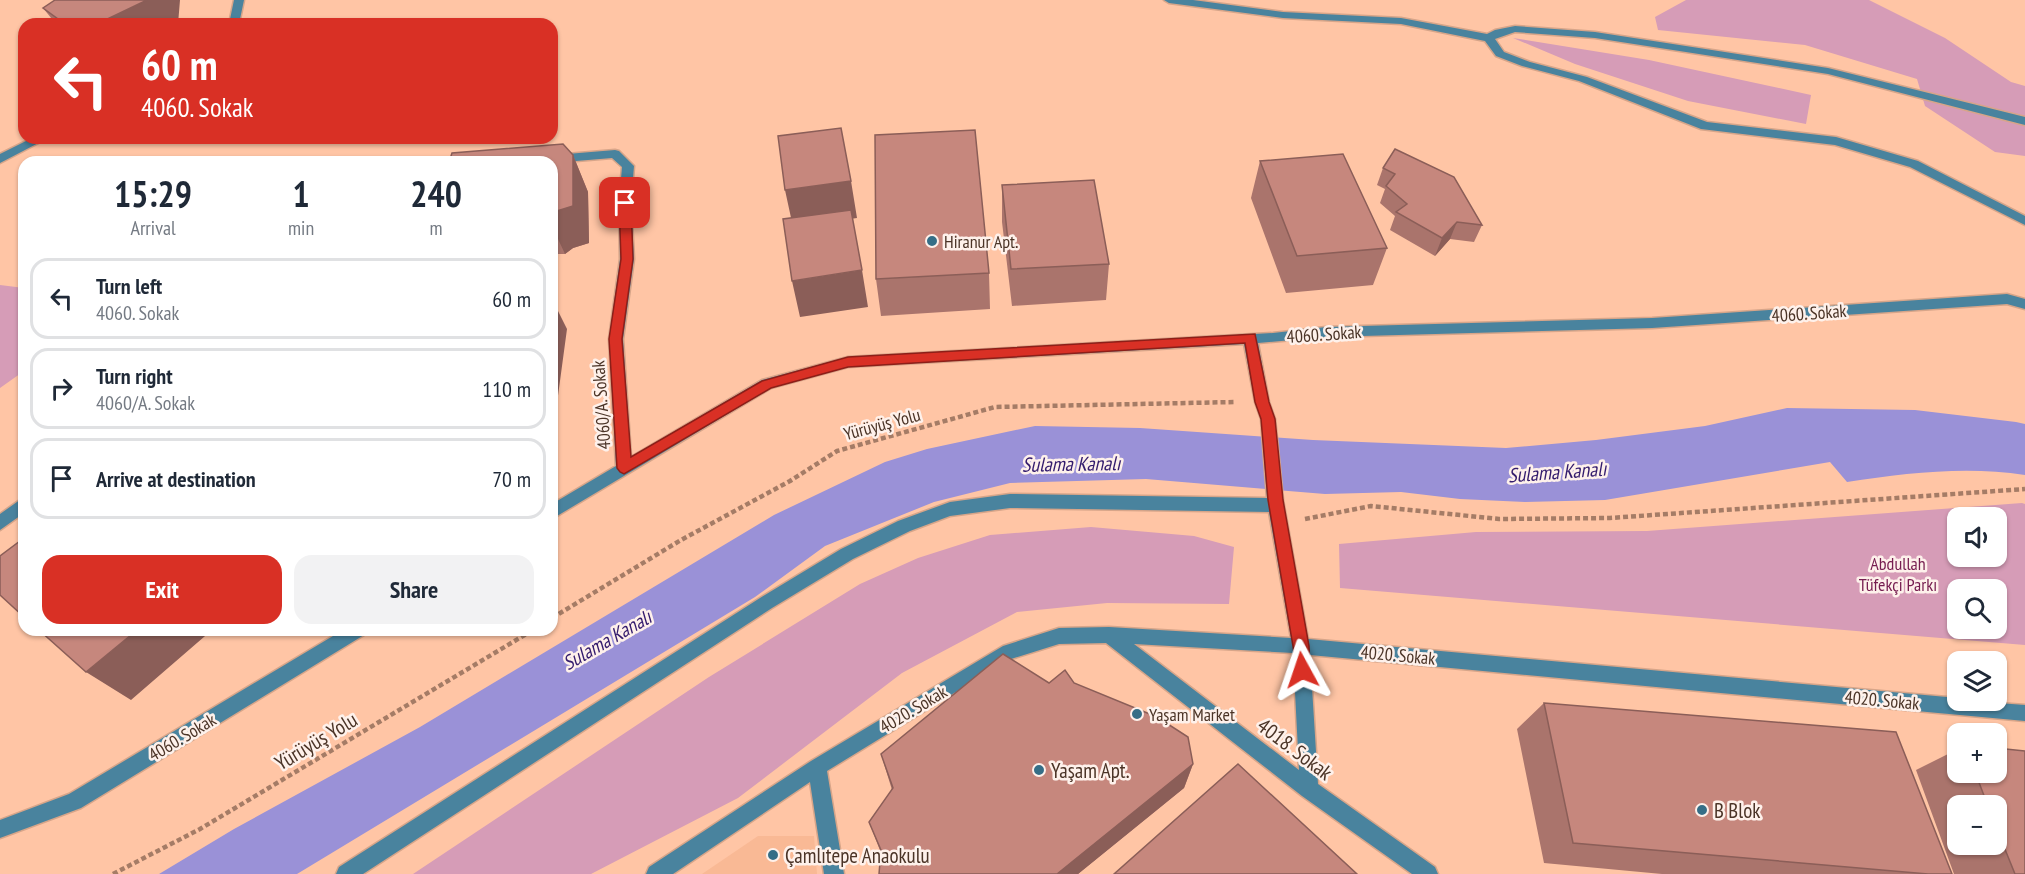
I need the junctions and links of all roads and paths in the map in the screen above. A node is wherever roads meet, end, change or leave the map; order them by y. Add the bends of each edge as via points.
1 (239, 0) edge
2 (1169, 0) edge
3 (235, 18) edge
4 (1489, 38) junction
5 (2025, 121) edge
6 (30, 144) edge
7 (558, 157) edge
8 (0, 159) edge
9 (2025, 221) edge
10 (2025, 304) edge
11 (1250, 338) junction
12 (1262, 402) junction
13 (624, 468) junction
14 (2025, 489) edge
15 (1276, 502) junction
16 (558, 508) edge
17 (18, 509) edge
18 (0, 523) edge
19 (1280, 525) junction
20 (558, 614) edge
21 (1109, 635) junction
22 (348, 636) edge
23 (522, 636) edge
24 (1301, 646) junction
25 (2025, 713) edge
26 (818, 767) junction
27 (1309, 789) junction
28 (0, 829) edge
29 (113, 874) edge
30 (346, 874) edge
31 (656, 874) edge
32 (834, 874) edge
33 (1428, 874) edge

1 - 3 street
2 - 4 street via 1273,14 1401,21
4 - 5 street via 1515,29 1595,35 1828,71
4 - 9 street via 1500,54 1583,79 1705,126 1836,141 1914,164
6 - 8 street
7 - 13 street, 4060/A. Sokak via 615,154 628,166 627,259 616,339
10 - 11 street, 4060. Sokak via 2007,299 1652,323 1326,332
11 - 12 street
11 - 13 street, 4060. Sokak via 848,362 767,384
12 - 15 street via 1268,419
12 - 20 path, Yürüyüş Yolu via 995,407 837,451
13 - 16 street, 4060. Sokak
14 - 19 path via 1610,518 1499,519 1371,506
15 - 19 street
15 - 30 street via 1010,501 950,509 904,526 766,603
17 - 18 street
19 - 24 street
21 - 24 street, 4020. Sokak
21 - 26 street, 4020. Sokak via 1059,636 1003,654
21 - 27 street, 4018. Sokak
22 - 28 street, 4060. Sokak via 84,795
23 - 29 path, Yürüyüş Yolu via 200,829
24 - 25 street, 4020. Sokak
24 - 27 street
26 - 31 street, 4020. Sokak
26 - 32 street
27 - 33 street, 4018. Sokak

